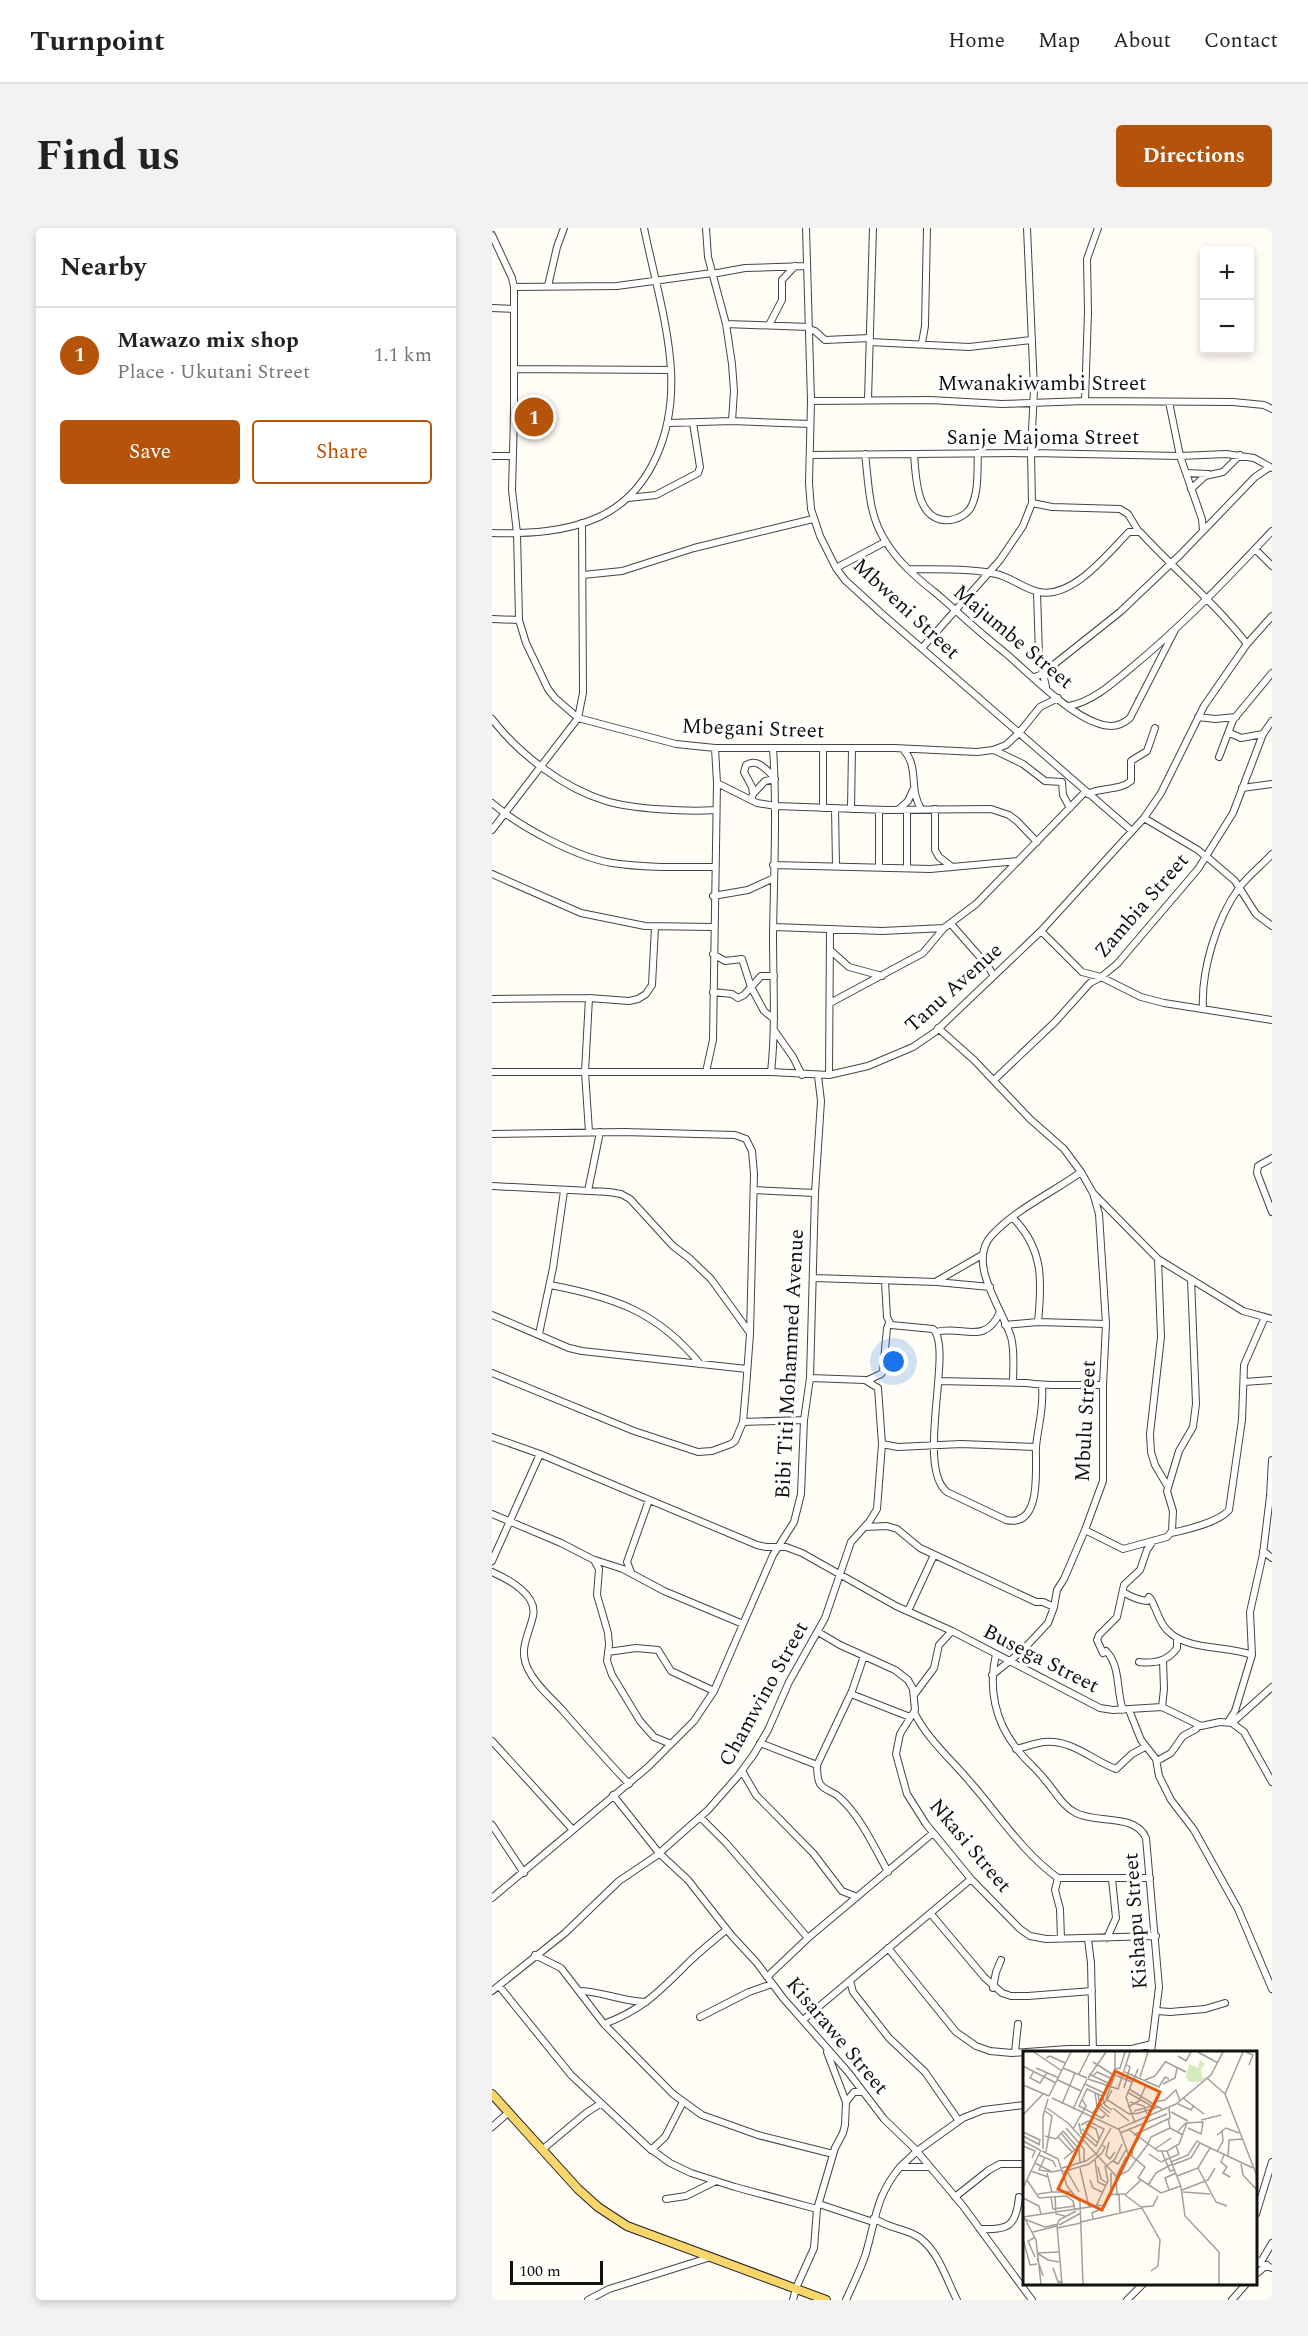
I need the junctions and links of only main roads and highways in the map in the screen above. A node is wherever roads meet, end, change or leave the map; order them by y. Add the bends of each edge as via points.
1 (492, 2094) edge
2 (826, 2300) edge

1 - 2 main road via 585,2195 627,2226

